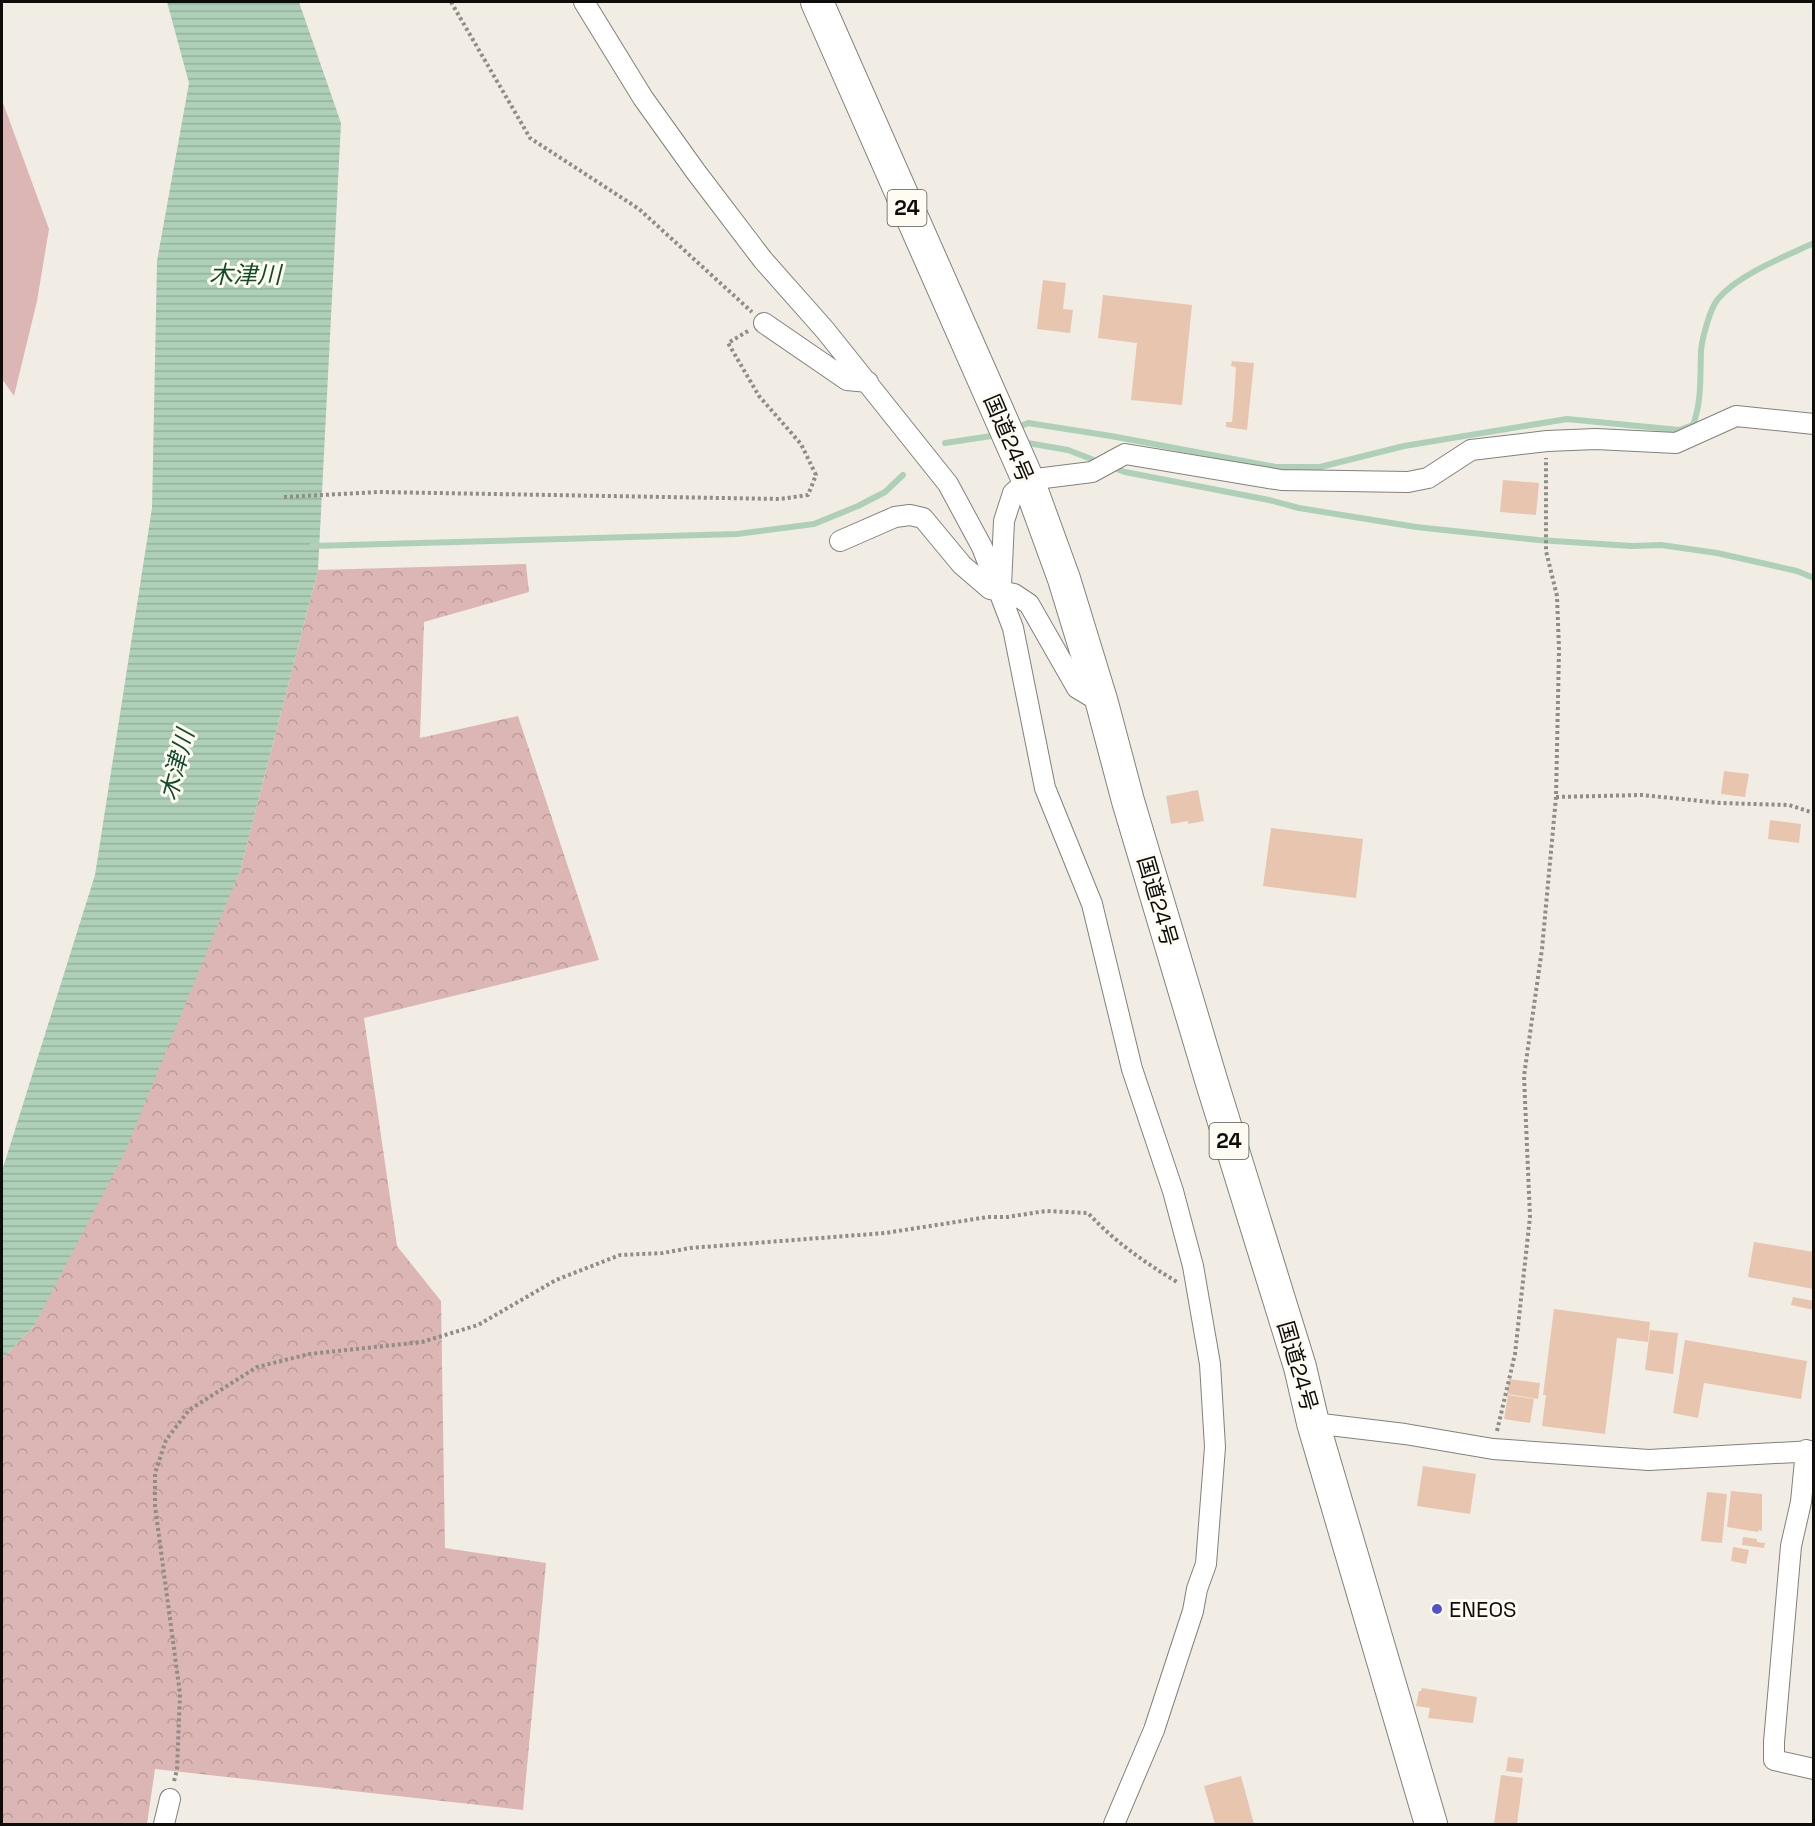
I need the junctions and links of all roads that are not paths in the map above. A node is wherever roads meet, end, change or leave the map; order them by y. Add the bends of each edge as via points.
1 (584, 2) edge
2 (817, 2) edge
3 (764, 322) road end
4 (868, 382) junction
5 (1814, 424) edge
6 (1024, 470) junction
7 (840, 541) dead end
8 (1001, 592) junction
9 (1102, 703) junction
10 (1313, 1423) junction
11 (1810, 1451) edge
12 (1814, 1769) edge
13 (170, 1799) road end
14 (164, 1824) edge
15 (1114, 1824) edge
16 (1431, 1824) edge

1 - 4 street via 643,98 696,172 763,260
2 - 6 highway, 国道24号 / 24
3 - 4 street via 847,380
4 - 8 street via 948,484 973,527
5 - 6 street via 1736,416 1676,443 1596,439 1471,450 1428,478 1408,482 1281,480 1125,454 1092,472
6 - 8 street via 1004,521
6 - 9 highway, 国道24号 / 24 via 1064,579
7 - 8 street via 895,516 923,518 962,565 990,589
8 - 9 street via 1014,594 1029,604 1077,688
8 - 15 street via 1013,628 1045,788 1092,904 1132,1069 1194,1266 1210,1364 1215,1447 1206,1564 1154,1730
9 - 10 highway, 国道24号 / 24 via 1212,1083 1300,1367
10 - 11 street via 1493,1449 1649,1460
10 - 16 highway, 国道24号 / 24
11 - 12 street via 1791,1546 1774,1760
13 - 14 street

